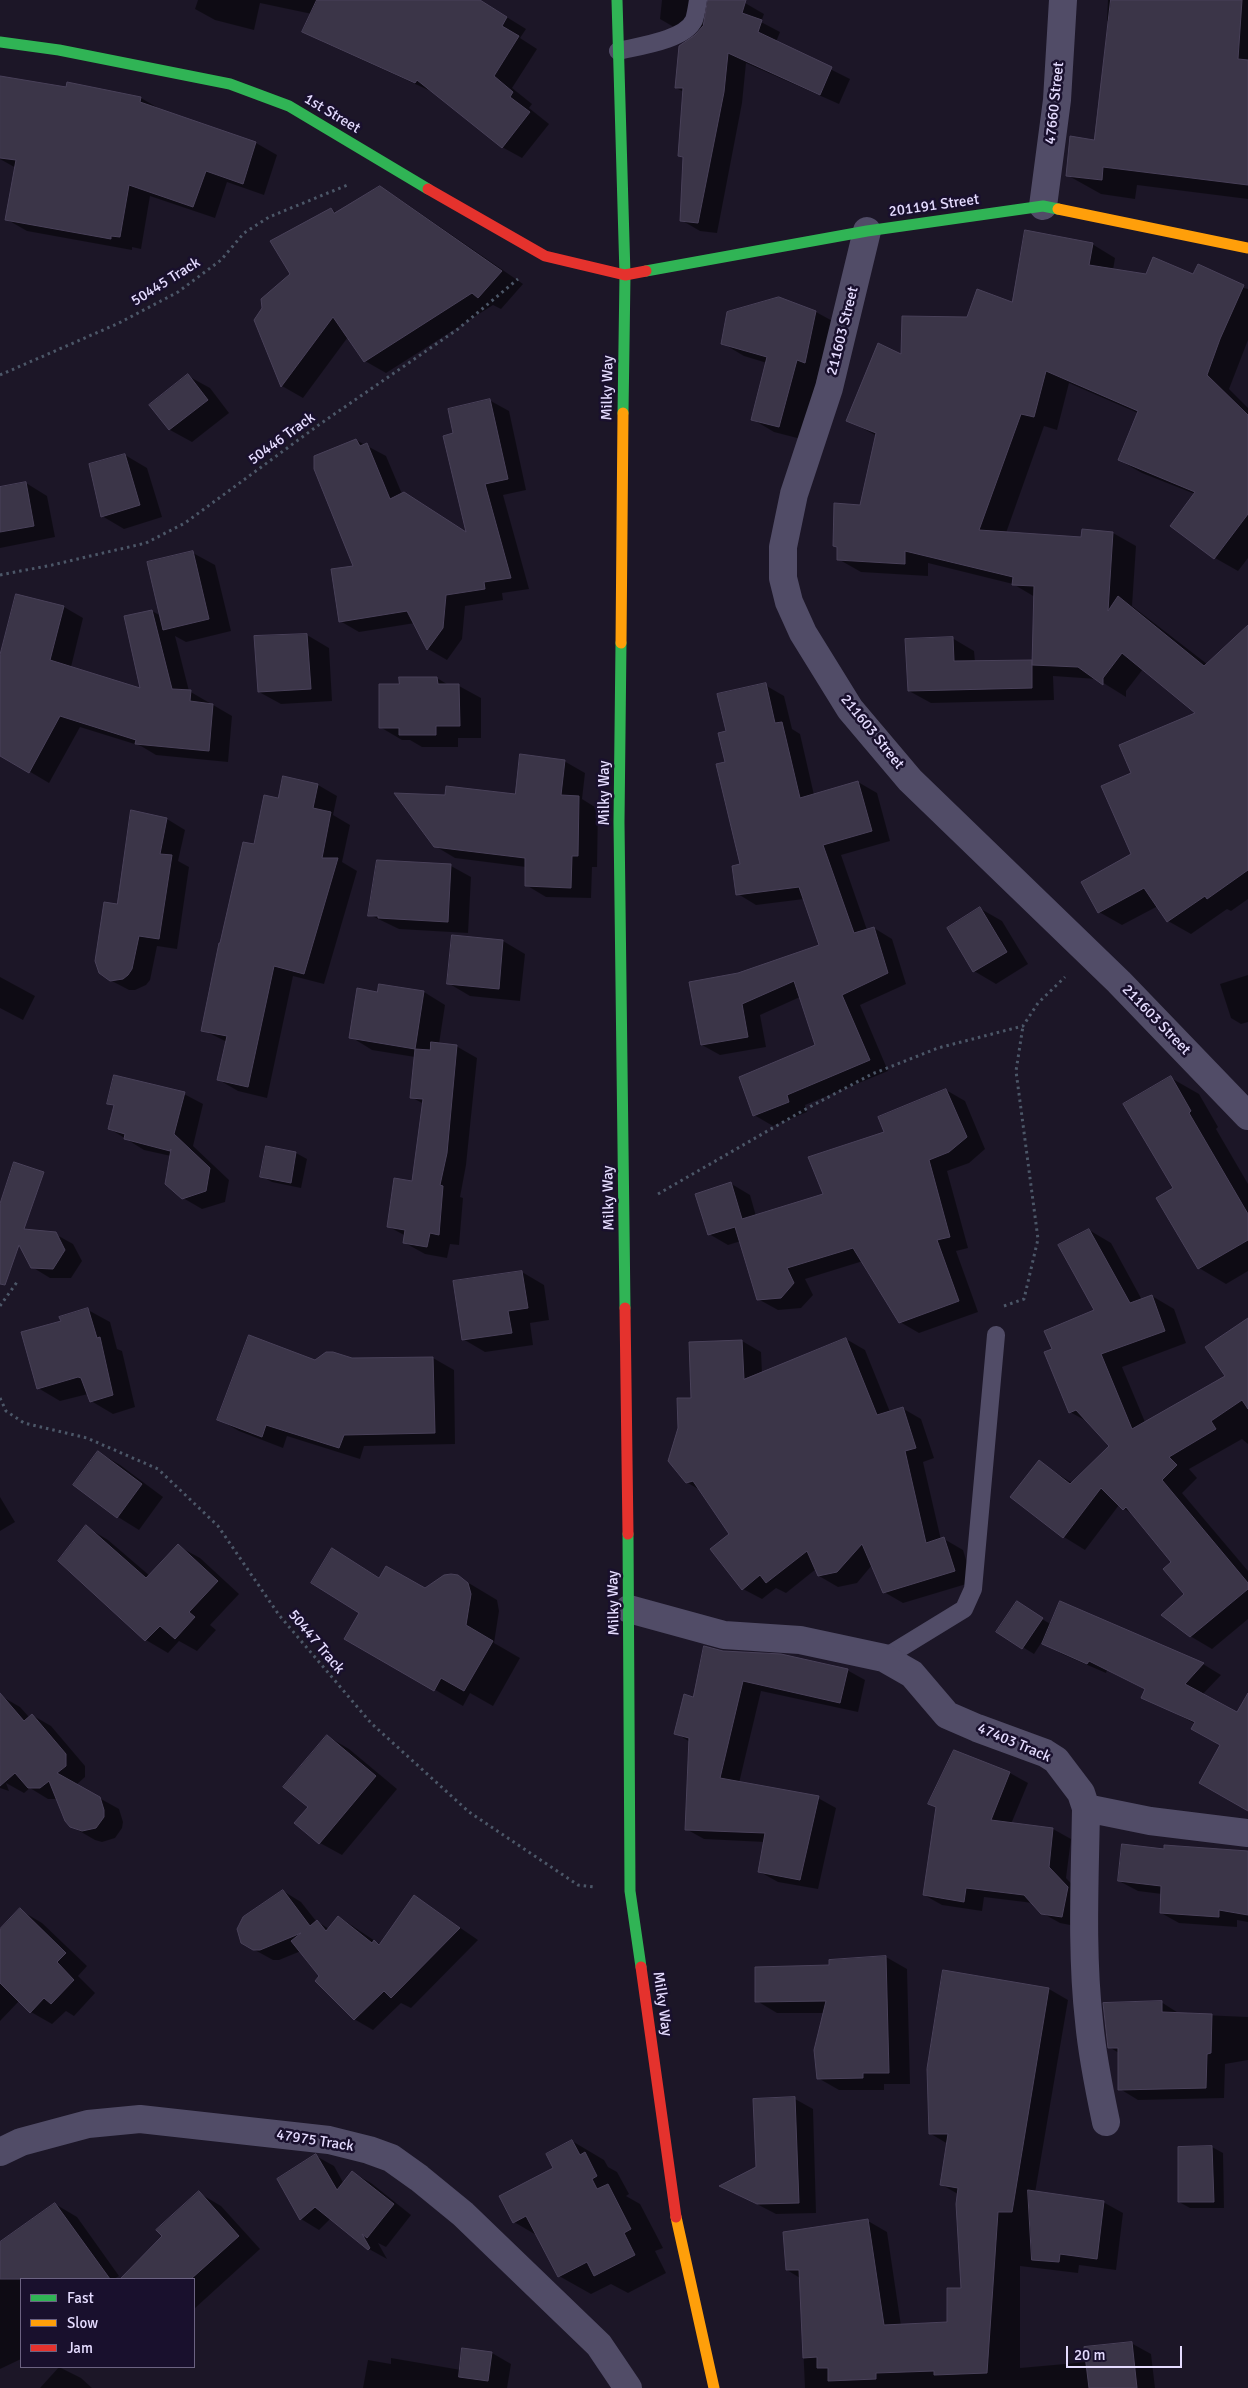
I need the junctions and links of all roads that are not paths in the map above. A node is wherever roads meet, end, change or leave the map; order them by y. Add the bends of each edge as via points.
1 (617, 0) edge
2 (698, 0) edge
3 (1063, 0) edge
4 (0, 42) edge
5 (618, 51) junction
6 (1043, 206) junction
7 (867, 231) junction
8 (1248, 248) edge
9 (624, 275) junction
10 (1248, 1116) edge
11 (996, 1335) road end
12 (629, 1609) junction
13 (884, 1658) junction
14 (1086, 1808) junction
15 (1248, 1833) edge
16 (1106, 2122) dead end
17 (0, 2152) edge
18 (628, 2388) edge
19 (714, 2388) edge

1 - 5 street, Milky Way
2 - 5 lane via 694,20 687,29 676,36
3 - 6 street, 47660 Street via 1057,100
4 - 9 street, 1st Street via 59,50 230,84 289,106 546,256
5 - 9 street, Milky Way
6 - 7 street, 201191 Street
6 - 8 street, 201191 Street
7 - 9 street, 201191 Street
7 - 10 street, 211603 Street via 829,388 794,494 783,547 783,578 789,602 803,633 850,709 904,773 1091,954
9 - 12 street, Milky Way via 619,822
11 - 13 lane via 974,1589 964,1609
12 - 13 street, 47403 Track via 724,1634 800,1640
12 - 19 street, Milky Way via 630,1891 679,2236
13 - 14 street, 47403 Track via 912,1674 947,1715 1056,1760 1081,1793
14 - 15 street via 1150,1821
14 - 16 street, 47403 Track via 1086,1979 1096,2074
17 - 18 street, 47975 Track via 22,2142 88,2124 140,2120 330,2140 391,2158 463,2214 599,2345

